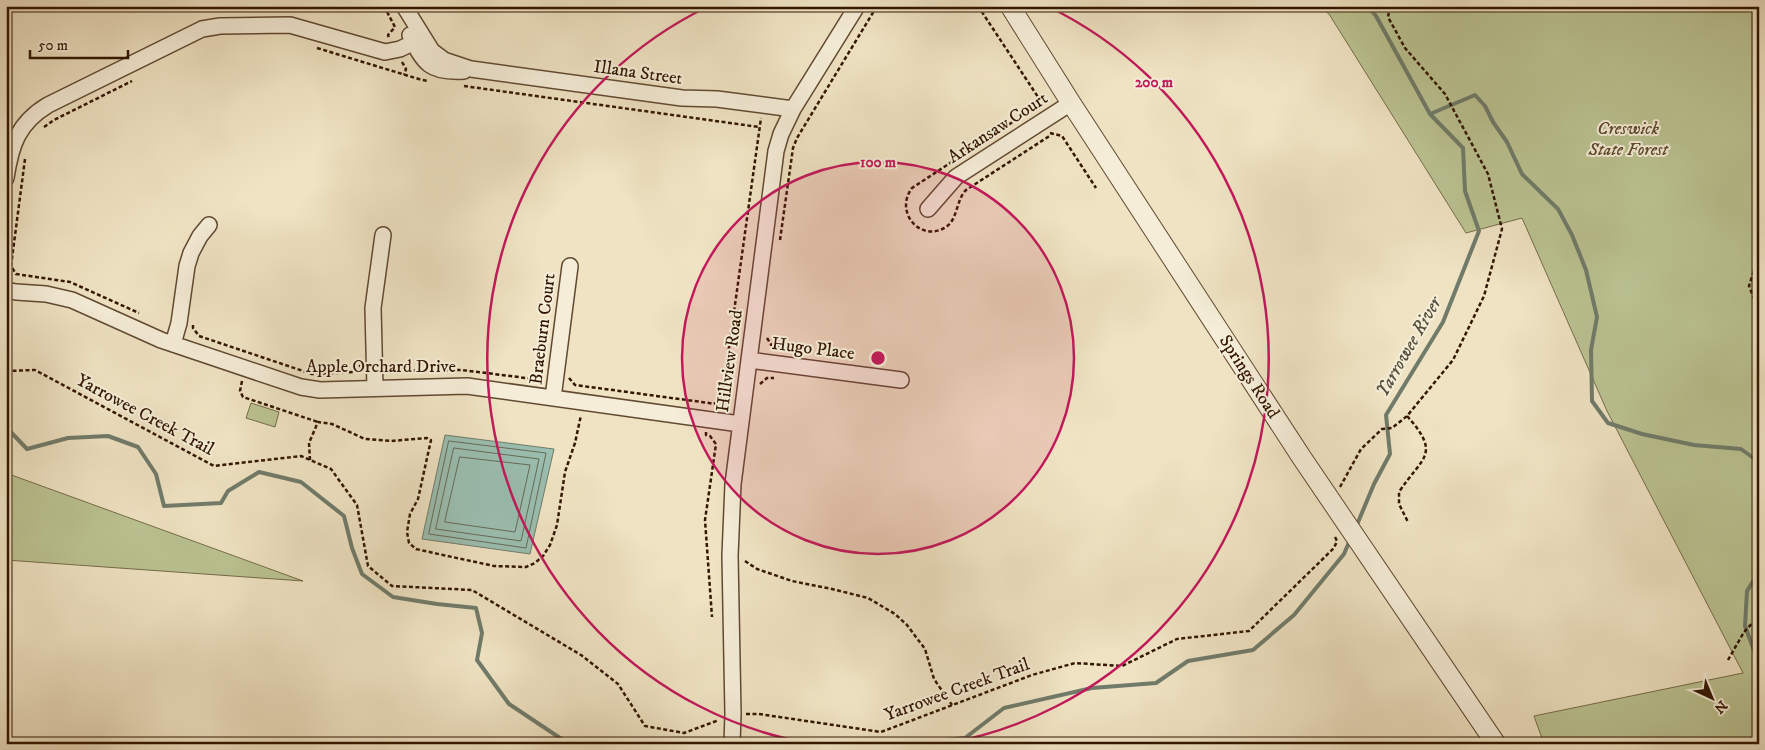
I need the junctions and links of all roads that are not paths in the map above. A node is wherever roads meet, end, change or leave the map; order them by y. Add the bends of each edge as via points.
1 (403, 6) edge
2 (857, 6) edge
3 (1010, 6) edge
4 (418, 40) junction
5 (1070, 103) junction
6 (793, 109) junction
7 (6, 178) edge
8 (928, 209) dead end
9 (209, 226) dead end
10 (383, 235) dead end
11 (570, 266) dead end
12 (6, 290) edge
13 (172, 344) junction
14 (749, 360) junction
15 (901, 380) dead end
16 (375, 388) junction
17 (553, 398) junction
18 (740, 424) junction
19 (732, 744) edge
20 (1496, 744) edge

1 - 4 street, Illana Street via 405,22
2 - 6 street, Hillview Road
3 - 5 street, Springs Road
4 - 6 street, Illana Street via 423,59 438,70 448,72 478,70 682,98
4 - 7 street via 396,51 385,52 290,25 202,29 36,113 15,140
5 - 8 street, Arkansaw Court via 956,177
5 - 20 street, Springs Road via 1329,498
6 - 14 street, Hillview Road via 776,151
9 - 13 street via 191,253
10 - 16 street via 373,308
11 - 17 street, Braeburn Court
12 - 13 street, Apple Orchard Drive via 72,300
13 - 16 street, Apple Orchard Drive via 301,387 320,390
14 - 15 street, Hugo Place
14 - 18 street, Hillview Road
16 - 17 street, Apple Orchard Drive via 467,386
17 - 18 street, Apple Orchard Drive
18 - 19 street, Hillview Road via 730,539

